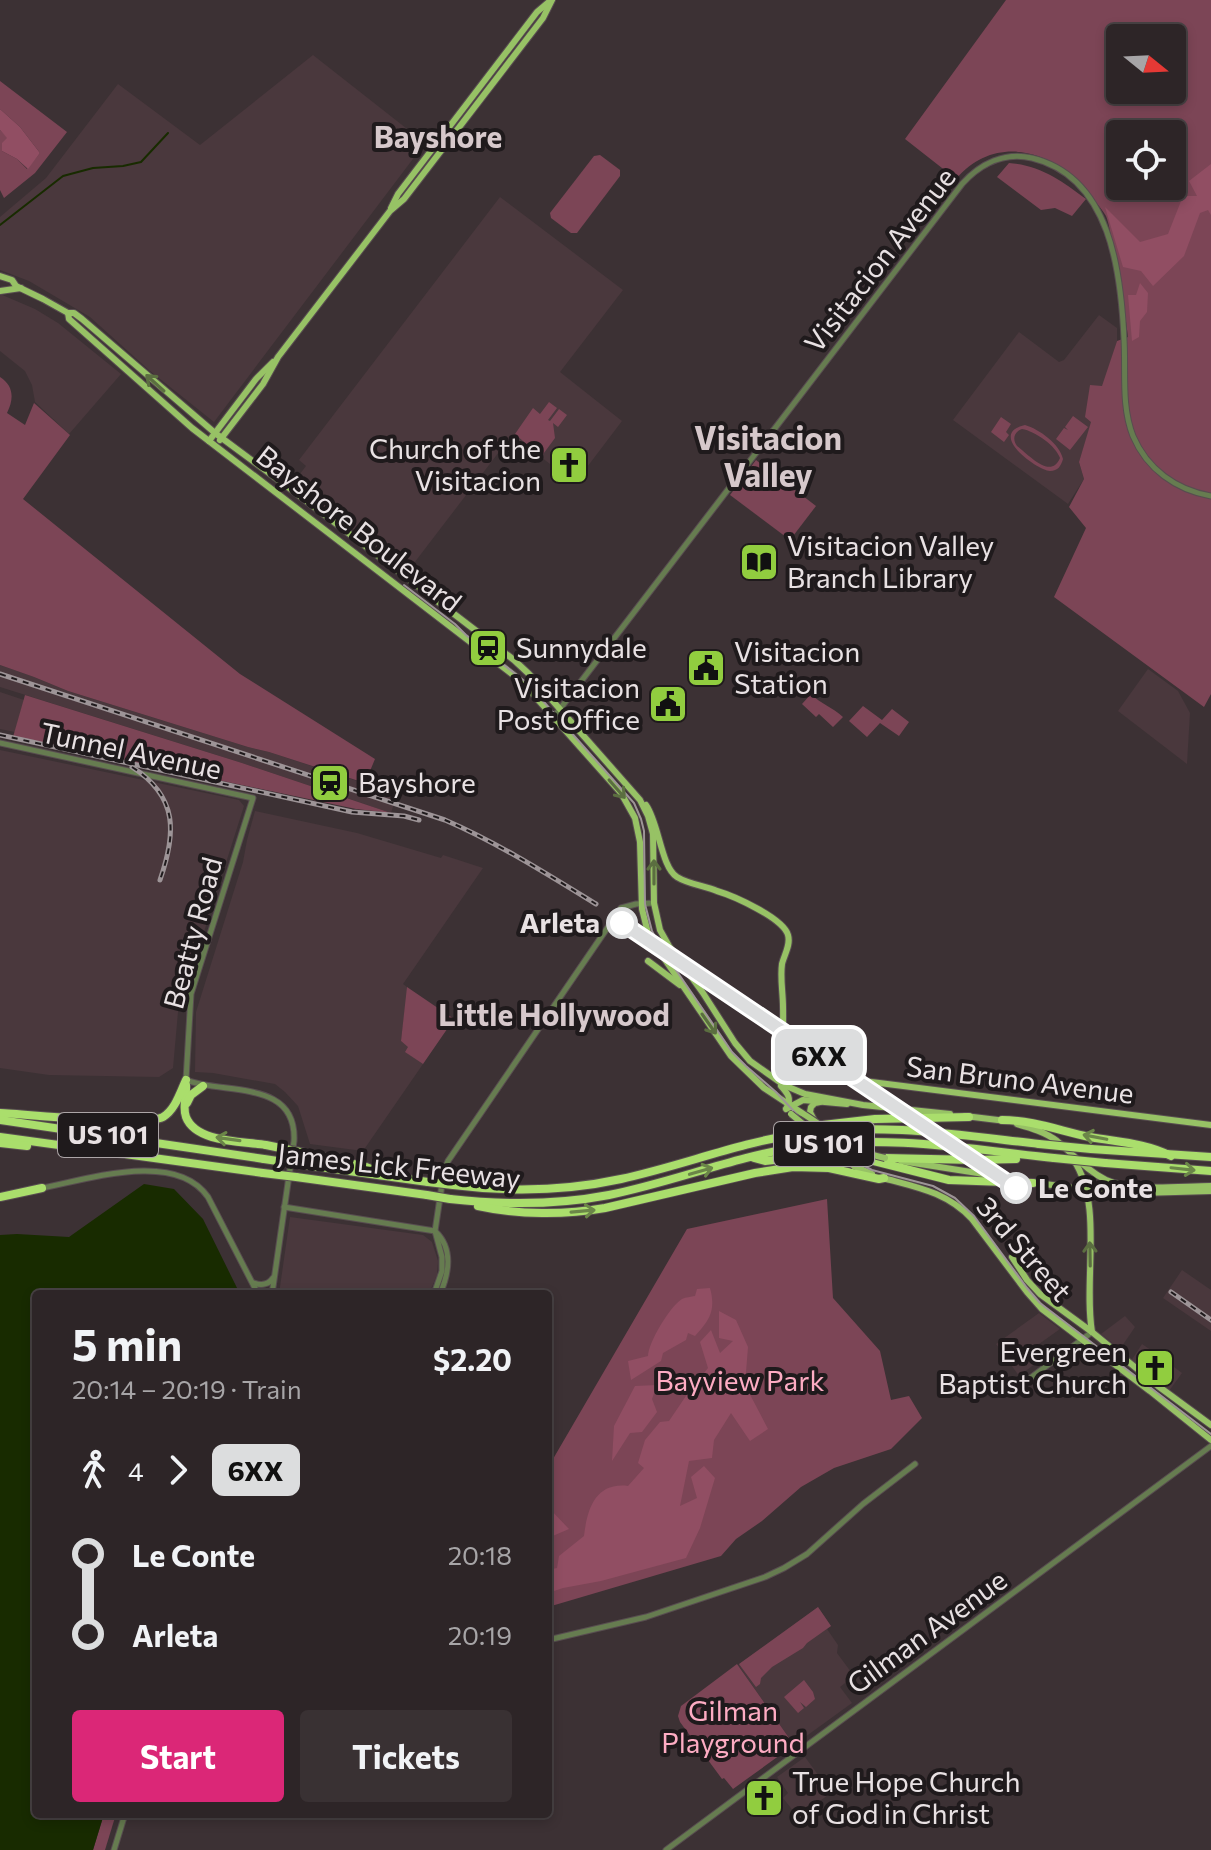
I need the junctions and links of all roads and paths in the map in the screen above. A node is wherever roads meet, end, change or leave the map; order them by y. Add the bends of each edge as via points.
1 (552, 0) edge
2 (0, 276) edge
3 (0, 284) edge
4 (18, 287) junction
5 (0, 291) edge
6 (68, 313) junction
7 (218, 436) junction
8 (212, 444) junction
9 (1211, 496) edge
10 (560, 709) junction
11 (553, 718) junction
12 (0, 743) edge
13 (253, 798) joint
14 (657, 841) junction
15 (640, 842) junction
16 (654, 903) junction
17 (642, 904) junction
18 (676, 955) junction
19 (666, 962) junction
20 (683, 987) junction
21 (773, 1077) junction
22 (186, 1080) junction
23 (203, 1086) junction
24 (823, 1102) junction
25 (863, 1105) junction
26 (789, 1108) junction
27 (806, 1112) junction
28 (0, 1113) edge
29 (969, 1117) junction
30 (0, 1120) edge
31 (1002, 1120) junction
32 (1211, 1125) edge
33 (192, 1126) junction
34 (0, 1137) edge
35 (1057, 1141) junction
36 (0, 1143) edge
37 (743, 1145) junction
38 (1171, 1156) junction
39 (148, 1157) junction
40 (749, 1157) junction
41 (1211, 1157) edge
42 (885, 1158) junction
43 (1051, 1158) junction
44 (1211, 1171) edge
45 (391, 1177) junction
46 (884, 1178) junction
47 (1033, 1183) junction
48 (42, 1188) joint
49 (1211, 1189) edge
50 (0, 1194) edge
51 (450, 1199) junction
52 (284, 1207) junction
53 (435, 1231) junction
54 (1012, 1257) dead end
55 (275, 1273) junction
56 (251, 1280) junction
57 (256, 1290) edge
58 (273, 1290) edge
59 (435, 1290) edge
60 (441, 1290) edge
61 (1092, 1332) junction
62 (1082, 1339) junction
63 (1021, 1385) dead end
64 (1211, 1425) edge
65 (1211, 1443) edge
66 (915, 1464) dead end
67 (552, 1640) edge
68 (124, 1818) edge
69 (114, 1850) edge
70 (666, 1850) edge

1 - 7 main road via 413,188 278,357 263,384
2 - 4 main road, Bayshore Boulevard
3 - 4 main road, Bayshore Boulevard
4 - 5 main road
4 - 6 main road, Bayshore Boulevard
7 -> 6 main road, Bayshore Boulevard via 82,319
6 - 8 main road, Bayshore Boulevard
7 - 8 main road
7 - 10 main road, Bayshore Boulevard via 514,660
8 - 11 main road, Bayshore Boulevard via 516,677
9 - 10 street, Visitacion Avenue via 1167,479 1134,438 1127,413 1116,269 1105,224 1093,202 1071,178 1046,163 1016,156 993,160 962,184
10 - 11 street, Visitacion Avenue
10 - 14 main road, Bayshore Boulevard via 636,794
11 -> 15 main road, Bayshore Boulevard via 626,800
12 - 13 street, Tunnel Avenue
13 - 22 street, Beatty Road via 191,994
14 - 15 main road
16 -> 14 main road, Bayshore Boulevard
14 - 32 main road, San Bruno Avenue via 677,877 722,892 785,928 789,941 782,966 783,1045 802,1071
15 - 17 main road, Bayshore Boulevard
16 - 17 street
16 - 18 main road, Bayshore Boulevard via 660,930
17 - 19 main road, Bayshore Boulevard via 648,933
17 - 53 street via 619,912 448,1161
18 - 19 main road
18 - 21 main road, Bayshore Boulevard via 740,1050
19 - 20 main road, Bayshore Boulevard
19 - 20 main road via 648,961
20 -> 26 main road, Bayshore Boulevard via 731,1056
21 - 25 main road, Bayshore Boulevard via 805,1094
21 - 26 main road via 788,1094
22 - 23 street
22 - 28 highway via 171,1110 156,1120
22 - 33 highway via 185,1111
23 - 33 highway via 187,1104
23 - 52 street via 266,1095 287,1110 294,1135
24 - 25 main road
24 - 26 main road via 803,1100
24 - 27 main road
25 - 29 main road, Bayshore Boulevard
26 - 27 main road, Bayshore Boulevard
26 - 46 main road, 3rd Street, bridge via 854,1166
27 - 42 main road, Bayshore Boulevard, bridge via 850,1146
29 - 31 main road, Bayshore Boulevard
29 - 37 highway via 828,1124
30 - 45 highway, James Lick Freeway / US 101, bridge
31 - 35 main road, Bayshore Boulevard
38 -> 31 highway via 1155,1148
45 -> 33 highway, bridge via 300,1152 201,1134
34 - 39 highway, US 101
35 - 49 main road, Bayshore Boulevard via 1110,1181
61 -> 35 main road via 1087,1193 1077,1165
36 - 39 highway
37 - 38 highway, James Lick Freeway / US 101, bridge via 864,1129
37 - 45 highway, James Lick Freeway / US 101, bridge via 588,1185 523,1189
38 - 41 highway, James Lick Freeway / US 101
39 - 51 highway, James Lick Freeway / US 101, bridge
40 - 43 highway, James Lick Freeway / US 101 via 817,1145 882,1142
40 - 47 highway via 765,1161 846,1156 949,1180
51 -> 40 highway, James Lick Freeway / US 101 via 534,1203 590,1198
42 - 43 highway
42 - 47 main road, Bayshore Boulevard
43 -> 44 highway, James Lick Freeway / US 101, bridge
51 -> 46 highway via 493,1208 575,1212 781,1169 829,1168
46 - 62 main road, 3rd Street via 930,1190 962,1209 1033,1300
47 - 49 main road, Bayshore Boulevard, bridge via 1150,1193
48 - 50 highway
48 - 56 street via 131,1171 188,1179 208,1197
52 - 53 street
52 - 55 street
53 - 59 street via 443,1266
53 - 60 street via 448,1261
54 - 61 main road, 3rd Street via 1040,1294
55 - 56 street via 265,1284
55 - 58 street
56 - 57 street
61 - 62 street
61 - 64 main road, 3rd Street
62 - 63 street
62 - 65 main road, 3rd Street
65 - 70 street, Gilman Avenue
66 - 67 street via 807,1554 770,1575 649,1620
68 - 69 street

